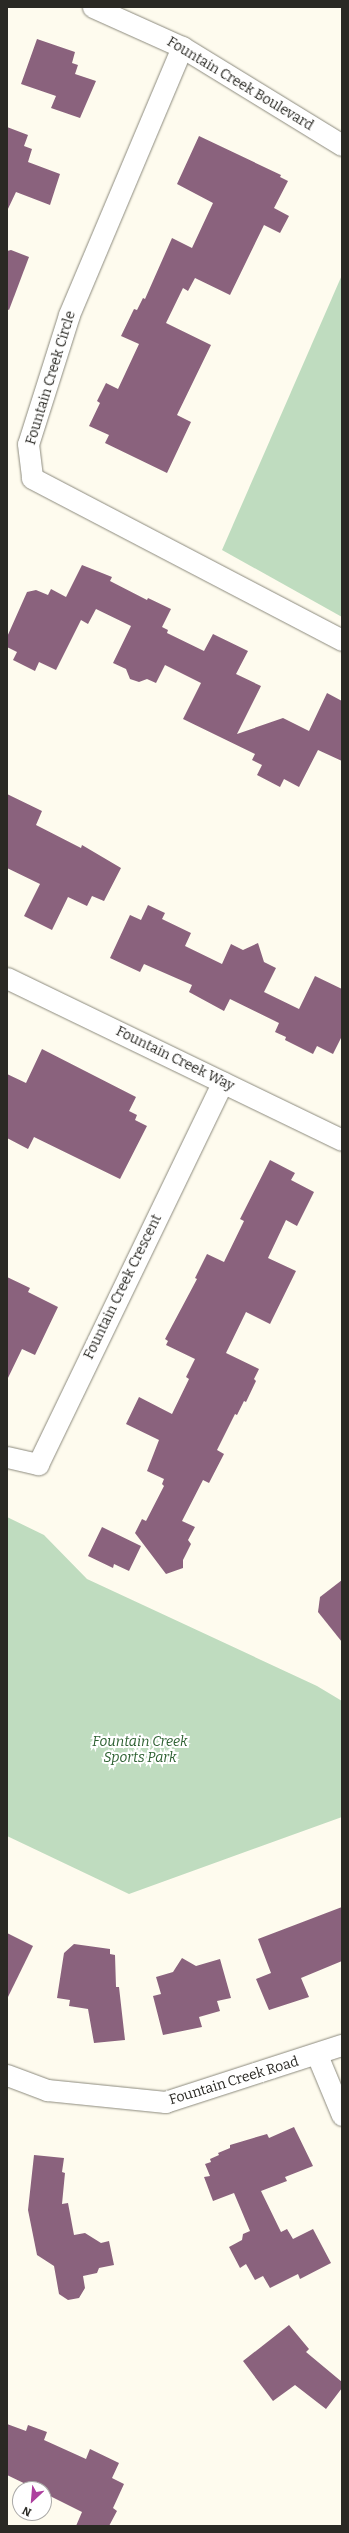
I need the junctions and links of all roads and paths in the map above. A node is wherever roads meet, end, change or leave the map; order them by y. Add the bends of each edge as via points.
1 (93, 7) edge
2 (182, 47) junction
3 (342, 145) edge
4 (342, 640) edge
5 (7, 978) edge
6 (222, 1082) junction
7 (342, 1140) edge
8 (7, 1457) edge
9 (342, 2045) edge
10 (317, 2055) junction
11 (7, 2075) edge
12 (342, 2115) edge

1 - 2 street, Fountain Creek Boulevard
2 - 3 street, Fountain Creek Boulevard
2 - 4 street, Fountain Creek Circle via 69,315 28,444 32,478
5 - 6 street, Fountain Creek Way
6 - 7 street, Fountain Creek Way
6 - 8 street, Fountain Creek Crescent via 38,1464
9 - 10 street, Fountain Creek Road
10 - 11 street, Fountain Creek Road via 165,2102 47,2090
10 - 12 street

